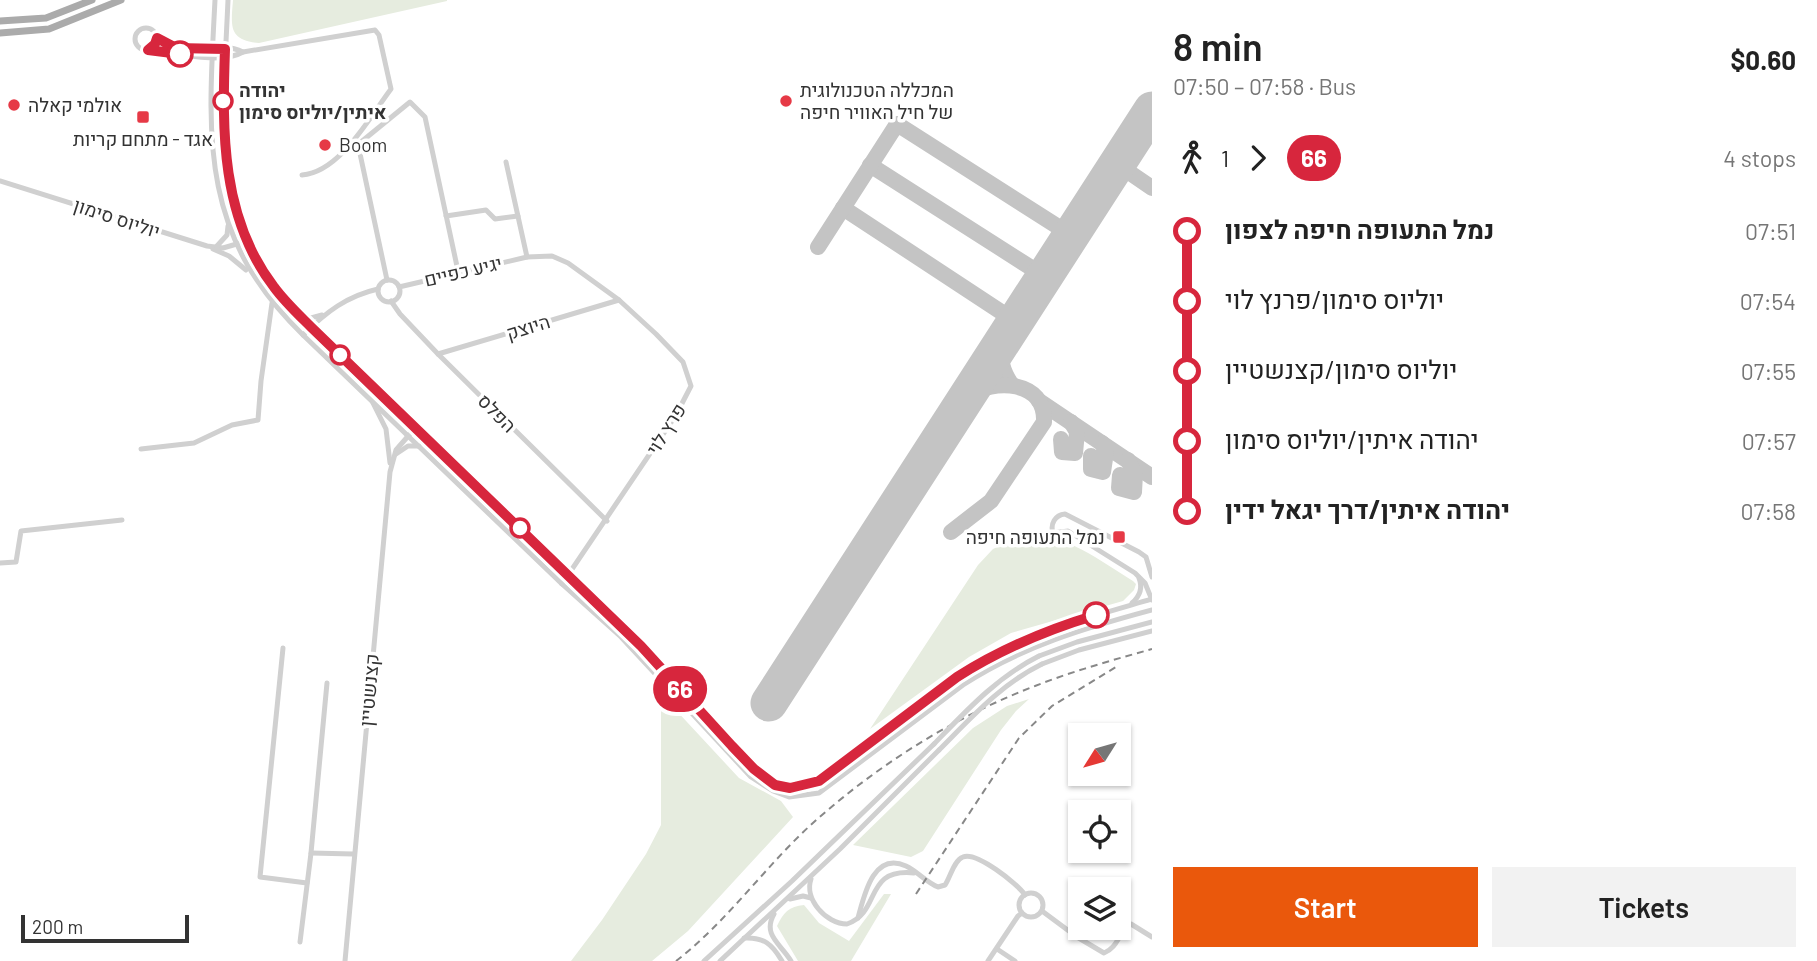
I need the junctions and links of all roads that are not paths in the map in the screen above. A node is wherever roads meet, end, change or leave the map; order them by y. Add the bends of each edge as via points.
1 (92, 0) edge
2 (121, 0) edge
3 (215, 0) edge
4 (228, 0) edge
5 (0, 21) edge
6 (214, 30) junction
7 (0, 33) edge
8 (157, 38) junction
9 (200, 47) junction
10 (213, 48) junction
11 (225, 49) junction
12 (148, 50) junction
13 (243, 52) junction
14 (212, 57) junction
15 (225, 57) junction
16 (506, 162) dead end
17 (302, 175) dead end
18 (0, 181) edge
19 (446, 216) junction
20 (518, 216) junction
21 (227, 219) junction
22 (247, 241) junction
23 (235, 245) junction
24 (211, 247) junction
25 (527, 257) junction
26 (458, 271) junction
27 (253, 277) junction
28 (387, 280) junction
29 (399, 286) junction
30 (378, 289) junction
31 (619, 300) junction
32 (391, 301) junction
33 (272, 303) junction
34 (325, 314) junction
35 (300, 316) junction
36 (311, 327) junction
37 (303, 335) junction
38 (438, 354) junction
39 (370, 397) junction
40 (416, 427) junction
41 (408, 435) junction
42 (422, 448) junction
43 (141, 449) dead end
44 (394, 456) junction
45 (390, 472) junction
46 (122, 520) dead end
47 (607, 521) junction
48 (578, 562) junction
49 (0, 563) edge
50 (559, 567) junction
51 (569, 575) junction
52 (1138, 575) junction
53 (1152, 577) edge
54 (562, 584) junction
55 (582, 587) junction
56 (1152, 599) edge
57 (1130, 605) junction
58 (1152, 610) edge
59 (1152, 622) edge
60 (1152, 631) edge
61 (284, 648) dead end
62 (327, 683) dead end
63 (311, 853) junction
64 (353, 855) junction
65 (914, 873) junction
66 (812, 876) junction
67 (307, 883) junction
68 (1025, 895) junction
69 (811, 898) junction
70 (786, 901) junction
71 (776, 909) junction
72 (1042, 911) junction
73 (1022, 913) junction
74 (858, 918) junction
75 (1152, 937) edge
76 (744, 939) junction
77 (300, 942) dead end
78 (997, 949) junction
79 (730, 951) junction
80 (345, 961) edge
81 (704, 961) edge
82 (720, 961) edge
83 (726, 961) edge
84 (782, 961) edge
85 (792, 961) edge
86 (988, 961) edge
87 (1015, 961) edge

1 - 5 main road via 46,18
2 - 7 main road via 49,29
3 - 6 street
4 - 11 street
6 - 9 street
6 - 10 street
8 - 9 street via 176,48
8 - 12 street
8 - 12 street via 152,29 138,31 138,46
9 - 10 street
10 - 11 street
10 - 14 street
11 - 13 street
11 - 15 street
12 - 14 street
13 - 15 street
13 - 17 street via 368,30 379,35 391,89 340,156 326,169
14 - 15 street
14 - 21 street via 211,141
15 - 22 street via 226,165
16 - 20 street
18 - 24 street, יוליוס סימון
19 - 20 street via 486,209 495,219
19 - 26 street
19 - 28 street via 425,117 410,103 360,142 359,149
20 - 25 street
21 - 23 street
21 - 24 street via 227,235
22 - 23 street, יוליוס סימון
22 - 35 street via 268,279
23 - 24 street, יוליוס סימון
23 - 27 street
24 - 27 street
25 - 26 street, יגיע כפיים
25 - 31 street, פרץ לוי via 552,256 569,263
26 - 29 street, יגיע כפיים
27 - 33 street
28 - 29 street
28 - 30 street
29 - 32 street
30 - 32 street via 382,299
30 - 34 street via 347,298
31 - 38 street, היוצק
31 - 47 street, פרץ לוי via 683,362 691,386
32 - 38 street, הפלס
33 - 37 street
33 - 43 street via 258,420 232,425 194,443
34 - 35 street
34 - 36 street
35 - 36 street
36 - 37 street
36 - 40 street
37 - 39 street
38 - 47 street, הפלס
39 - 41 street
39 - 45 street via 386,429
40 - 41 street, קצנשטיין
40 - 50 street
41 - 42 street
41 - 44 street, קצנשטיין
42 - 44 street via 408,446
42 - 54 street
44 - 45 street, קצנשטיין
45 - 64 street, קצנשטיין
46 - 49 street via 21,531 16,562
47 - 48 street, פרץ לוי
48 - 50 street via 568,569
48 - 51 street, פרץ לוי
48 - 55 street via 576,576
50 - 51 street
51 - 54 street, פרץ לוי
51 - 55 street
52 - 53 street via 1068,531 1053,533 1055,519 1065,514 1135,549 1146,557
52 - 56 street
52 - 57 street via 1141,590
54 - 58 street via 643,660 751,777 789,797 825,789 987,669 1052,640
55 - 57 street via 754,769 775,785 790,788 823,778 957,677 1002,651
56 - 57 street
59 - 81 street, bridge via 1077,642 1011,672
60 - 66 street, bridge via 1079,650 1016,678
61 - 67 street via 260,877
62 - 63 street
63 - 64 street
63 - 67 street
64 - 80 street, קצנשטיין
65 - 68 street via 938,887 945,886 958,861 973,856
65 - 74 street via 887,876
65 - 74 street via 896,863 881,867 863,894
66 - 69 street
66 - 70 street
67 - 77 street
68 - 72 street via 1040,896
68 - 73 street via 1020,901
69 - 70 street
69 - 74 street via 840,924
70 - 71 street
71 - 76 street
71 - 85 street via 770,934
72 - 73 street via 1033,917
72 - 75 street via 1104,953 1111,951 1131,924
73 - 78 street
76 - 79 street
76 - 84 street via 764,939
78 - 86 street
78 - 87 street
79 - 82 street
79 - 83 street

